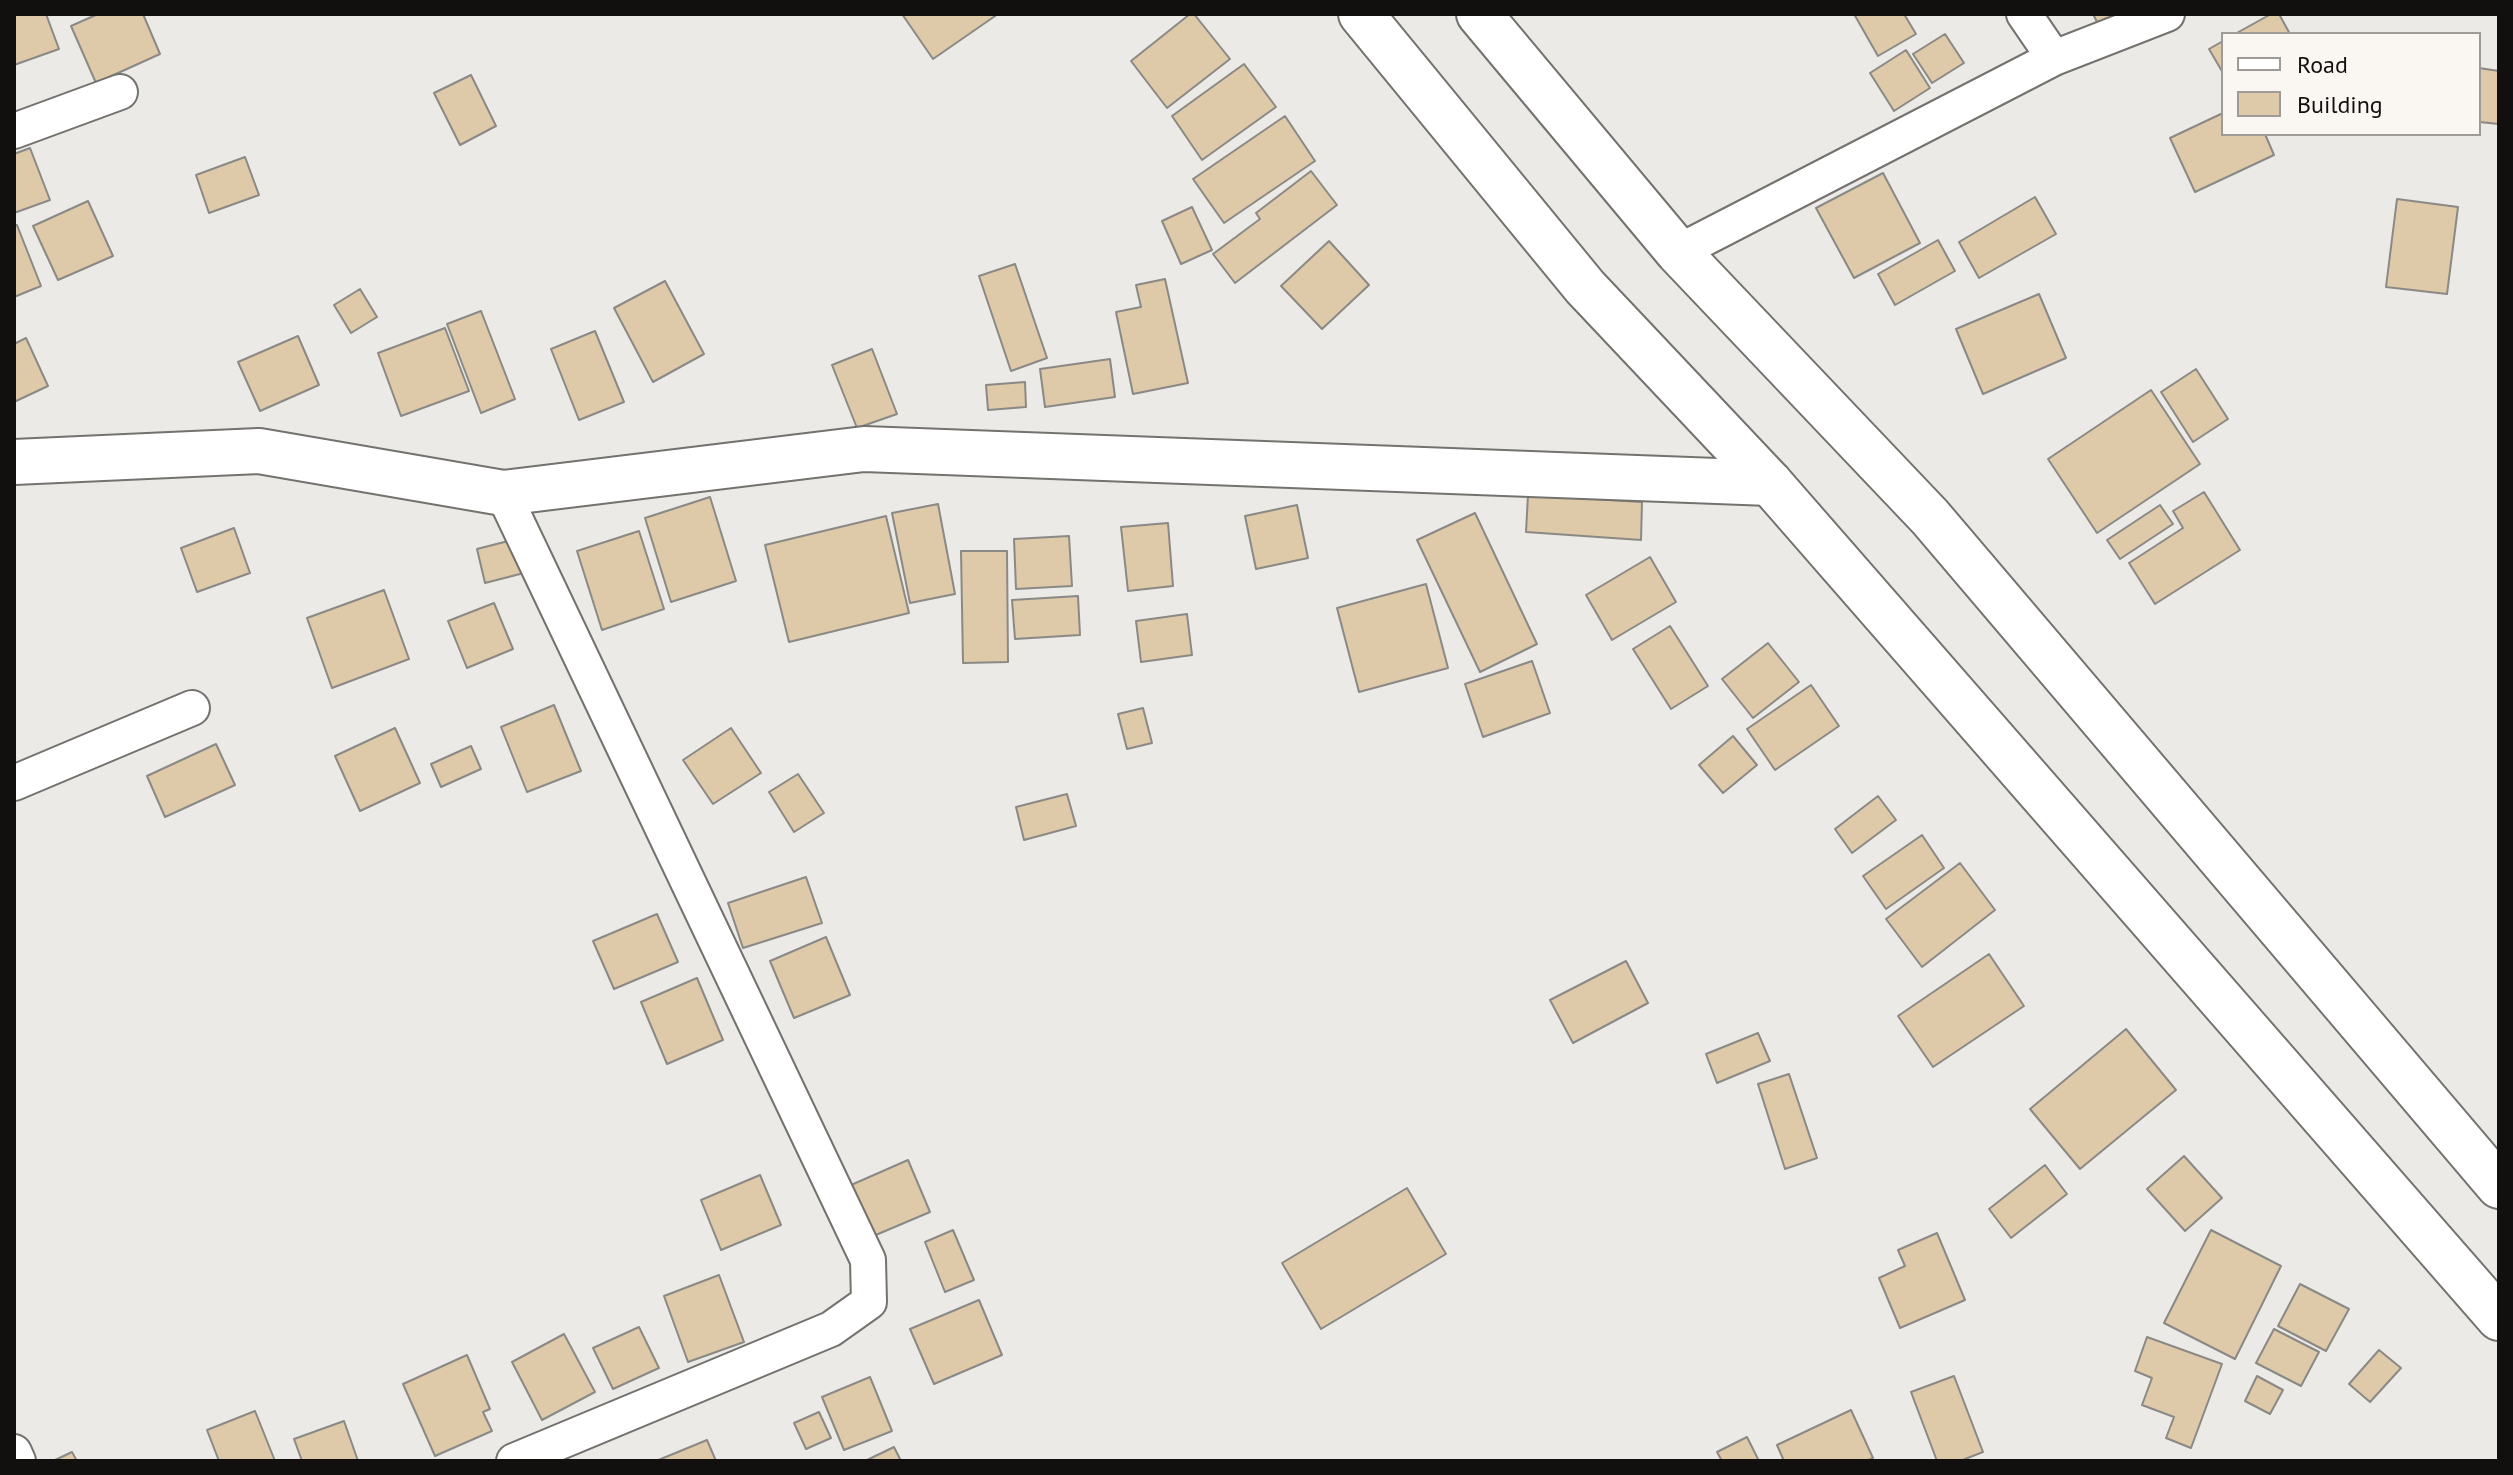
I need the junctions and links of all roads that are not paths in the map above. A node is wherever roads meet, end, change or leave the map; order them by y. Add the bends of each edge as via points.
1 (1361, 14) edge
2 (1479, 14) edge
3 (2024, 14) edge
4 (2167, 14) edge
5 (2054, 58) junction
6 (120, 92) dead end
7 (14, 131) edge
8 (1678, 252) junction
9 (14, 462) edge
10 (1770, 483) junction
11 (503, 493) junction
12 (192, 708) dead end
13 (14, 783) edge
14 (2499, 1186) edge
15 (2499, 1318) edge
16 (14, 1452) edge
17 (18, 1461) edge
18 (514, 1461) edge

1 - 10 main road via 1585,287
2 - 8 main road
3 - 5 street
4 - 5 street
5 - 8 street
6 - 7 street
8 - 14 main road via 1930,517
9 - 11 main road via 259,451
10 - 11 main road via 864,449
10 - 15 main road
11 - 18 street via 868,1260 869,1302 831,1329
12 - 13 street
16 - 17 street

